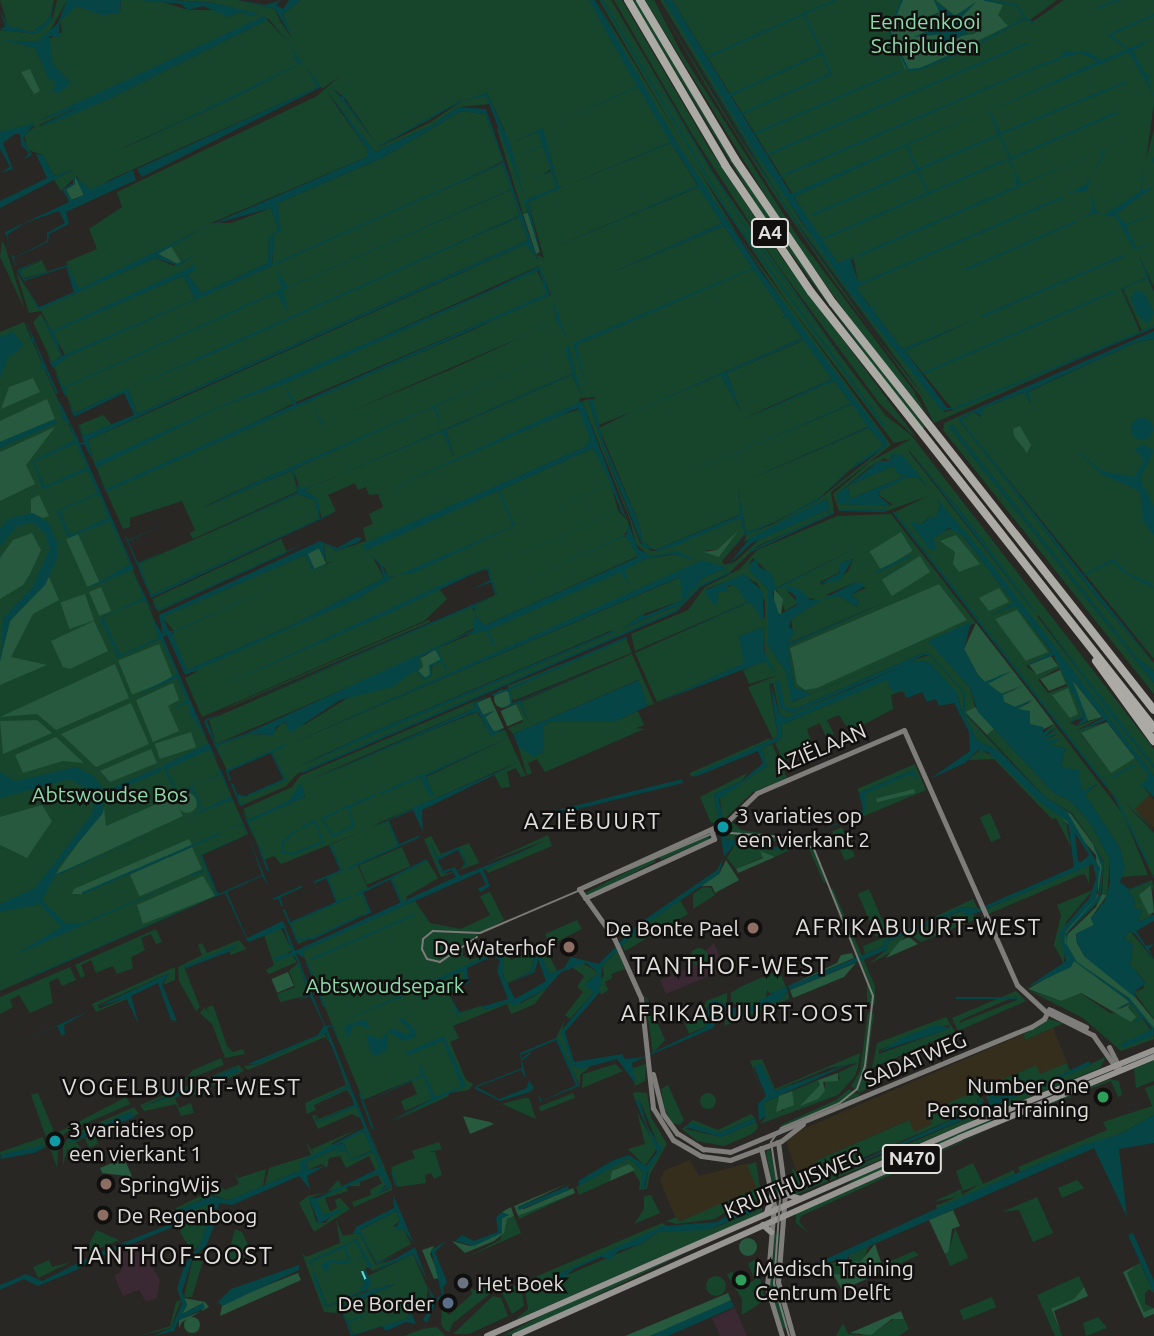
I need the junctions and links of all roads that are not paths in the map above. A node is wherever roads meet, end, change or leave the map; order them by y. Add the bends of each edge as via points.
1 (628, 0) edge
2 (640, 0) edge
3 (1084, 639) junction
4 (1154, 708) edge
5 (1154, 728) edge
6 (1154, 741) edge
7 (712, 829) junction
8 (585, 898) junction
9 (1047, 1011) junction
10 (1154, 1050) edge
11 (1154, 1057) edge
12 (650, 1061) junction
13 (1117, 1068) junction
14 (803, 1124) junction
15 (761, 1141) junction
16 (778, 1142) junction
17 (771, 1145) junction
18 (763, 1152) junction
19 (777, 1152) junction
20 (785, 1194) junction
21 (772, 1197) joint
22 (800, 1199) junction
23 (785, 1206) junction
24 (771, 1212) junction
25 (784, 1216) junction
26 (773, 1220) junction
27 (762, 1225) junction
28 (771, 1232) junction
29 (487, 1336) edge
30 (515, 1336) edge
31 (782, 1336) edge
32 (793, 1336) edge

1 - 3 highway, A4 via 702,128 799,274 877,380
2 - 4 highway, A4 via 735,159 833,303
3 - 5 highway, A4
3 - 6 highway, A4
7 - 8 street via 714,839
7 - 8 street, AZIËLAAN via 579,889
7 - 9 street, AZIËLAAN via 757,793 904,730 1017,985
8 - 12 street via 618,946 641,998
9 - 13 street via 1098,1035
9 - 14 street, SADATWEG via 1039,1022
10 - 13 main road, KRUITHUISWEG / N470
11 - 13 main road, KRUITHUISWEG / N470
12 - 15 street, SADATWEG via 663,1114 684,1140 720,1152
12 - 18 street, SADATWEG via 653,1108 673,1140 715,1159
13 - 22 main road, KRUITHUISWEG / N470
13 - 25 main road, KRUITHUISWEG / N470
14 - 15 street, SADATWEG
14 - 16 street, SADATWEG
15 - 17 street
15 - 18 street
16 - 17 street, SADATWEG
16 - 19 street
17 - 18 street, SADATWEG
17 - 19 street
18 - 21 street
19 - 20 street
20 - 22 main road
20 - 23 street
21 - 24 main road
22 - 23 main road, KRUITHUISWEG / N470
23 - 24 main road, KRUITHUISWEG / N470
23 - 25 street
24 - 26 street
24 - 29 main road, KRUITHUISWEG / N470
25 - 26 main road, KRUITHUISWEG / N470
25 - 32 street via 778,1282
26 - 27 main road, KRUITHUISWEG / N470
26 - 28 street
27 - 28 main road
27 - 30 main road, KRUITHUISWEG / N470
28 - 31 street via 767,1287

